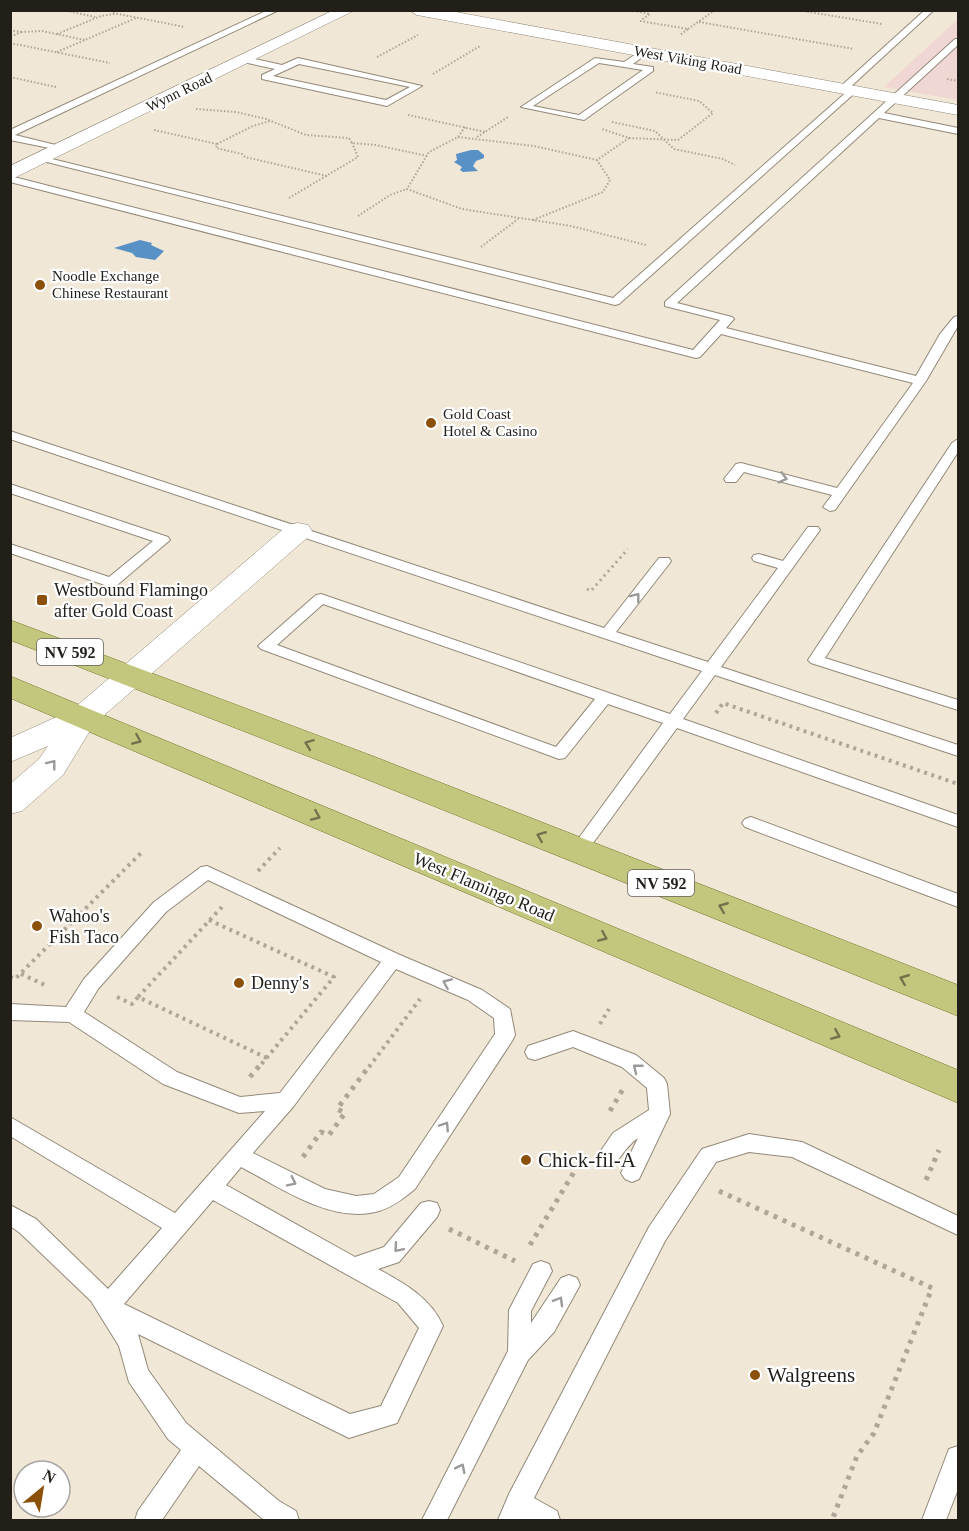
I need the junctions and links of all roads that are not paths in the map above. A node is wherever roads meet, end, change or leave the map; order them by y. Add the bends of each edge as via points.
1 (275, 10) edge
2 (347, 10) edge
3 (417, 10) edge
4 (930, 10) edge
5 (958, 41) edge
6 (645, 52) junction
7 (246, 60) junction
8 (626, 65) junction
9 (283, 68) junction
10 (848, 90) junction
11 (897, 99) junction
12 (958, 110) edge
13 (879, 116) junction
14 (958, 131) edge
15 (10, 135) edge
16 (61, 150) junction
17 (40, 159) junction
18 (10, 174) edge
19 (10, 179) edge
20 (958, 319) edge
21 (718, 330) junction
22 (920, 381) junction
23 (10, 435) edge
24 (958, 445) edge
25 (731, 479) dead end
26 (10, 488) edge
27 (839, 494) junction
28 (830, 507) dead end
29 (813, 530) dead end
30 (298, 531) junction
31 (10, 548) edge
32 (759, 558) dead end
33 (664, 561) dead end
34 (788, 567) junction
35 (10, 629) edge
36 (607, 634) junction
37 (711, 668) junction
38 (130, 676) junction
39 (10, 686) edge
40 (604, 698) junction
41 (958, 705) edge
42 (83, 717) junction
43 (671, 722) junction
44 (10, 751) edge
45 (958, 751) edge
46 (10, 804) edge
47 (958, 821) edge
48 (751, 824) dead end
49 (579, 850) junction
50 (958, 901) edge
51 (393, 960) junction
52 (958, 1000) edge
53 (10, 1012) edge
54 (73, 1015) junction
55 (535, 1052) dead end
56 (958, 1087) edge
57 (286, 1101) junction
58 (660, 1114) junction
59 (10, 1125) edge
60 (239, 1156) junction
61 (605, 1161) dead end
62 (632, 1173) dead end
63 (211, 1188) junction
64 (429, 1210) dead end
65 (10, 1214) edge
66 (177, 1226) junction
67 (958, 1226) edge
68 (354, 1267) junction
69 (541, 1271) dead end
70 (569, 1285) dead end
71 (107, 1307) junction
72 (520, 1352) junction
73 (197, 1448) junction
74 (958, 1458) edge
75 (514, 1512) edge
76 (147, 1521) edge
77 (287, 1521) edge
78 (434, 1521) edge
79 (549, 1521) edge
80 (934, 1521) edge

1 - 15 lane
2 - 7 street, Wynn Road
3 - 6 street, West Viking Road
4 - 10 lane
5 - 11 lane
6 - 8 lane
6 - 10 street, West Viking Road
7 - 9 lane
7 - 16 street, Wynn Road
8 - 8 lane via 650,69 581,118 525,107 598,60
9 - 9 lane via 298,61 418,86 387,104 265,77
10 - 11 street, West Viking Road
10 - 17 lane via 615,302
11 - 12 street, West Viking Road
11 - 13 lane
13 - 14 lane
13 - 21 lane via 669,304 728,319
15 - 16 lane
16 - 17 street, Wynn Road
17 - 18 street, Wynn Road
19 - 21 lane via 696,354
20 - 22 lane
21 - 22 lane
22 - 27 lane
23 - 30 lane
24 - 41 lane via 816,660
25 -> 27 lane via 741,467
26 - 31 lane via 163,540 111,583
27 - 28 lane
29 - 34 lane
30 - 36 lane
30 - 38 street
32 - 34 lane
36 -> 33 lane
34 - 37 lane
35 - 38 main road, NV 592
36 - 37 lane
37 - 43 lane
37 - 45 lane
38 - 42 street
49 -> 38 main road, NV 592
39 - 42 main road, West Flamingo Road
40 - 40 lane via 559,754 266,646 321,598
40 - 43 lane
42 - 44 street
46 -> 42 street via 51,767
42 -> 56 main road, West Flamingo Road
43 - 47 lane
43 - 49 lane
48 - 50 lane
52 -> 49 main road, NV 592
51 - 54 lane via 207,872 160,906 91,984
51 - 57 lane
60 -> 51 lane via 332,1202 353,1206 392,1195 407,1183 505,1035 503,1014 475,994
53 - 54 lane
54 - 57 lane via 170,1078 239,1105
58 -> 55 lane via 657,1084 629,1061 573,1039
57 - 60 lane
58 - 61 lane via 620,1139
58 - 62 lane
59 - 66 lane
60 - 63 lane
63 - 66 lane
63 - 68 lane
64 -> 68 lane via 392,1255
65 - 71 lane via 28,1226 99,1294
66 - 71 lane
67 - 75 lane via 795,1148 749,1143 709,1155 657,1234
68 - 71 lane via 406,1296 432,1326 389,1414 349,1426
69 - 72 lane via 520,1310
72 -> 70 lane via 546,1324
71 - 73 lane via 130,1342 137,1374 177,1431
78 -> 72 lane
73 - 76 lane
73 - 77 lane
74 - 80 lane
75 - 79 lane

